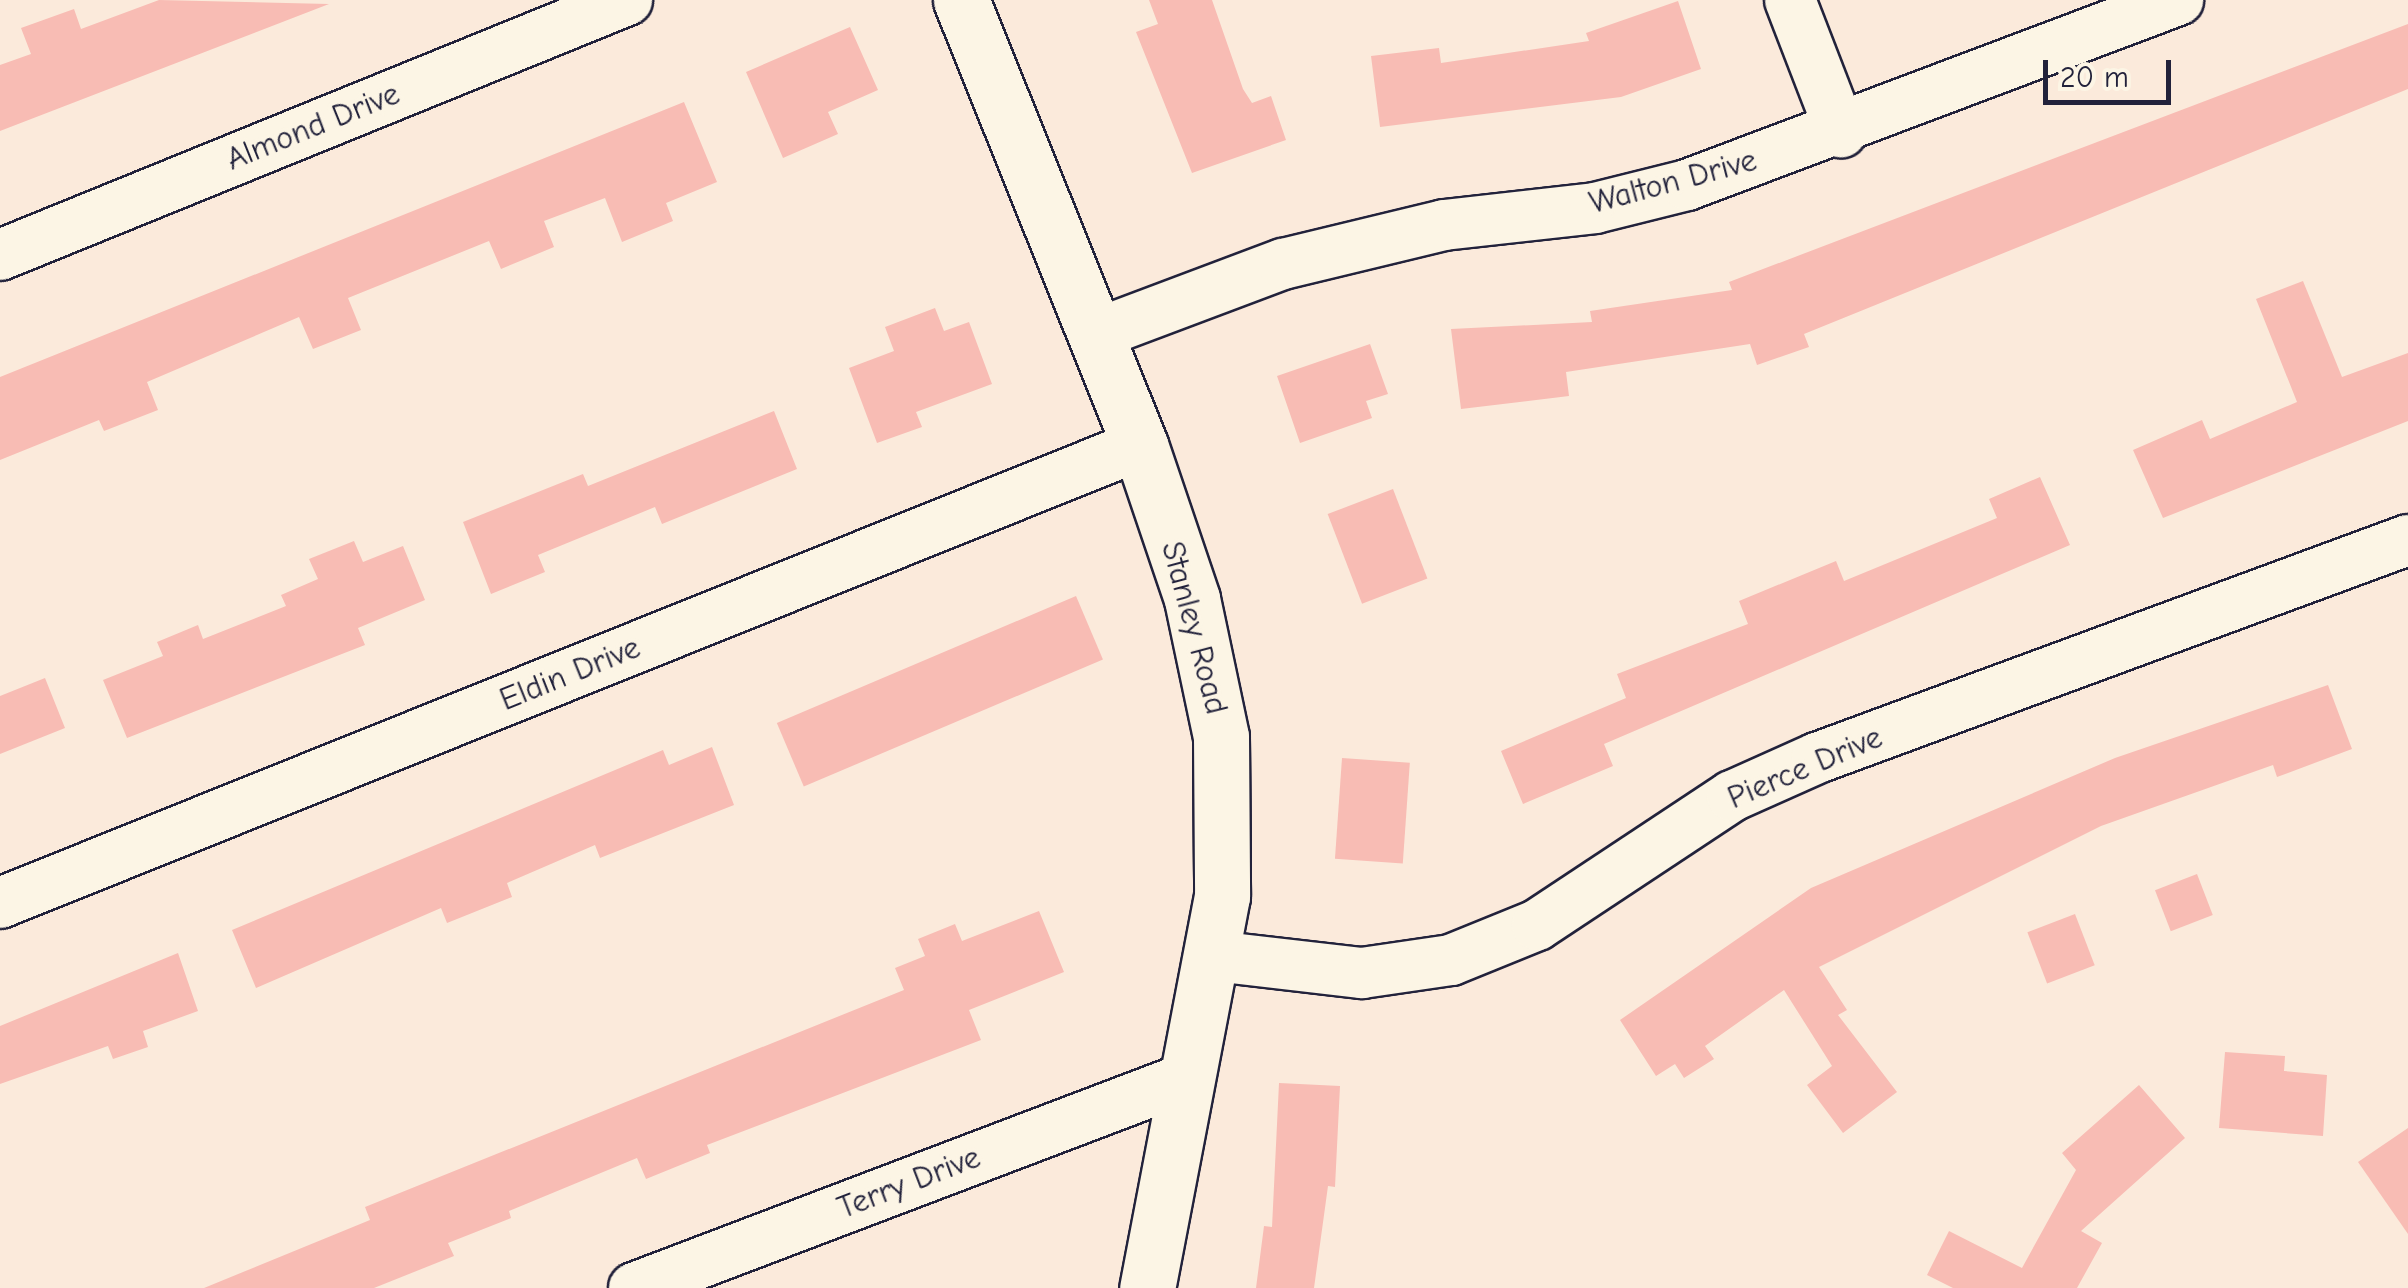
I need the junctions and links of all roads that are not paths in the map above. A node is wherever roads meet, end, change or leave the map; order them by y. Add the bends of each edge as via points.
1 (627, 0) edge
2 (961, 0) edge
3 (1790, 0) edge
4 (2178, 0) edge
5 (1841, 132) junction
6 (0, 255) edge
7 (1099, 334) junction
8 (1140, 445) junction
9 (2408, 540) edge
10 (0, 903) edge
11 (1214, 956) junction
12 (1184, 1079) junction
13 (634, 1288) edge
14 (1146, 1288) edge

1 - 6 street, Almond Drive
2 - 7 street, Stanley Road
3 - 5 street
4 - 5 street, Walton Drive
5 - 7 street, Walton Drive via 1595,208 1444,225 1283,264
7 - 8 street, Stanley Road
8 - 10 street, Eldin Drive
8 - 11 street, Stanley Road via 1192,599 1221,737
9 - 11 street, Pierce Drive via 1817,758 1732,796 1537,925 1451,960 1362,973
11 - 12 street, Stanley Road
12 - 13 street, Terry Drive
12 - 14 street, Stanley Road

